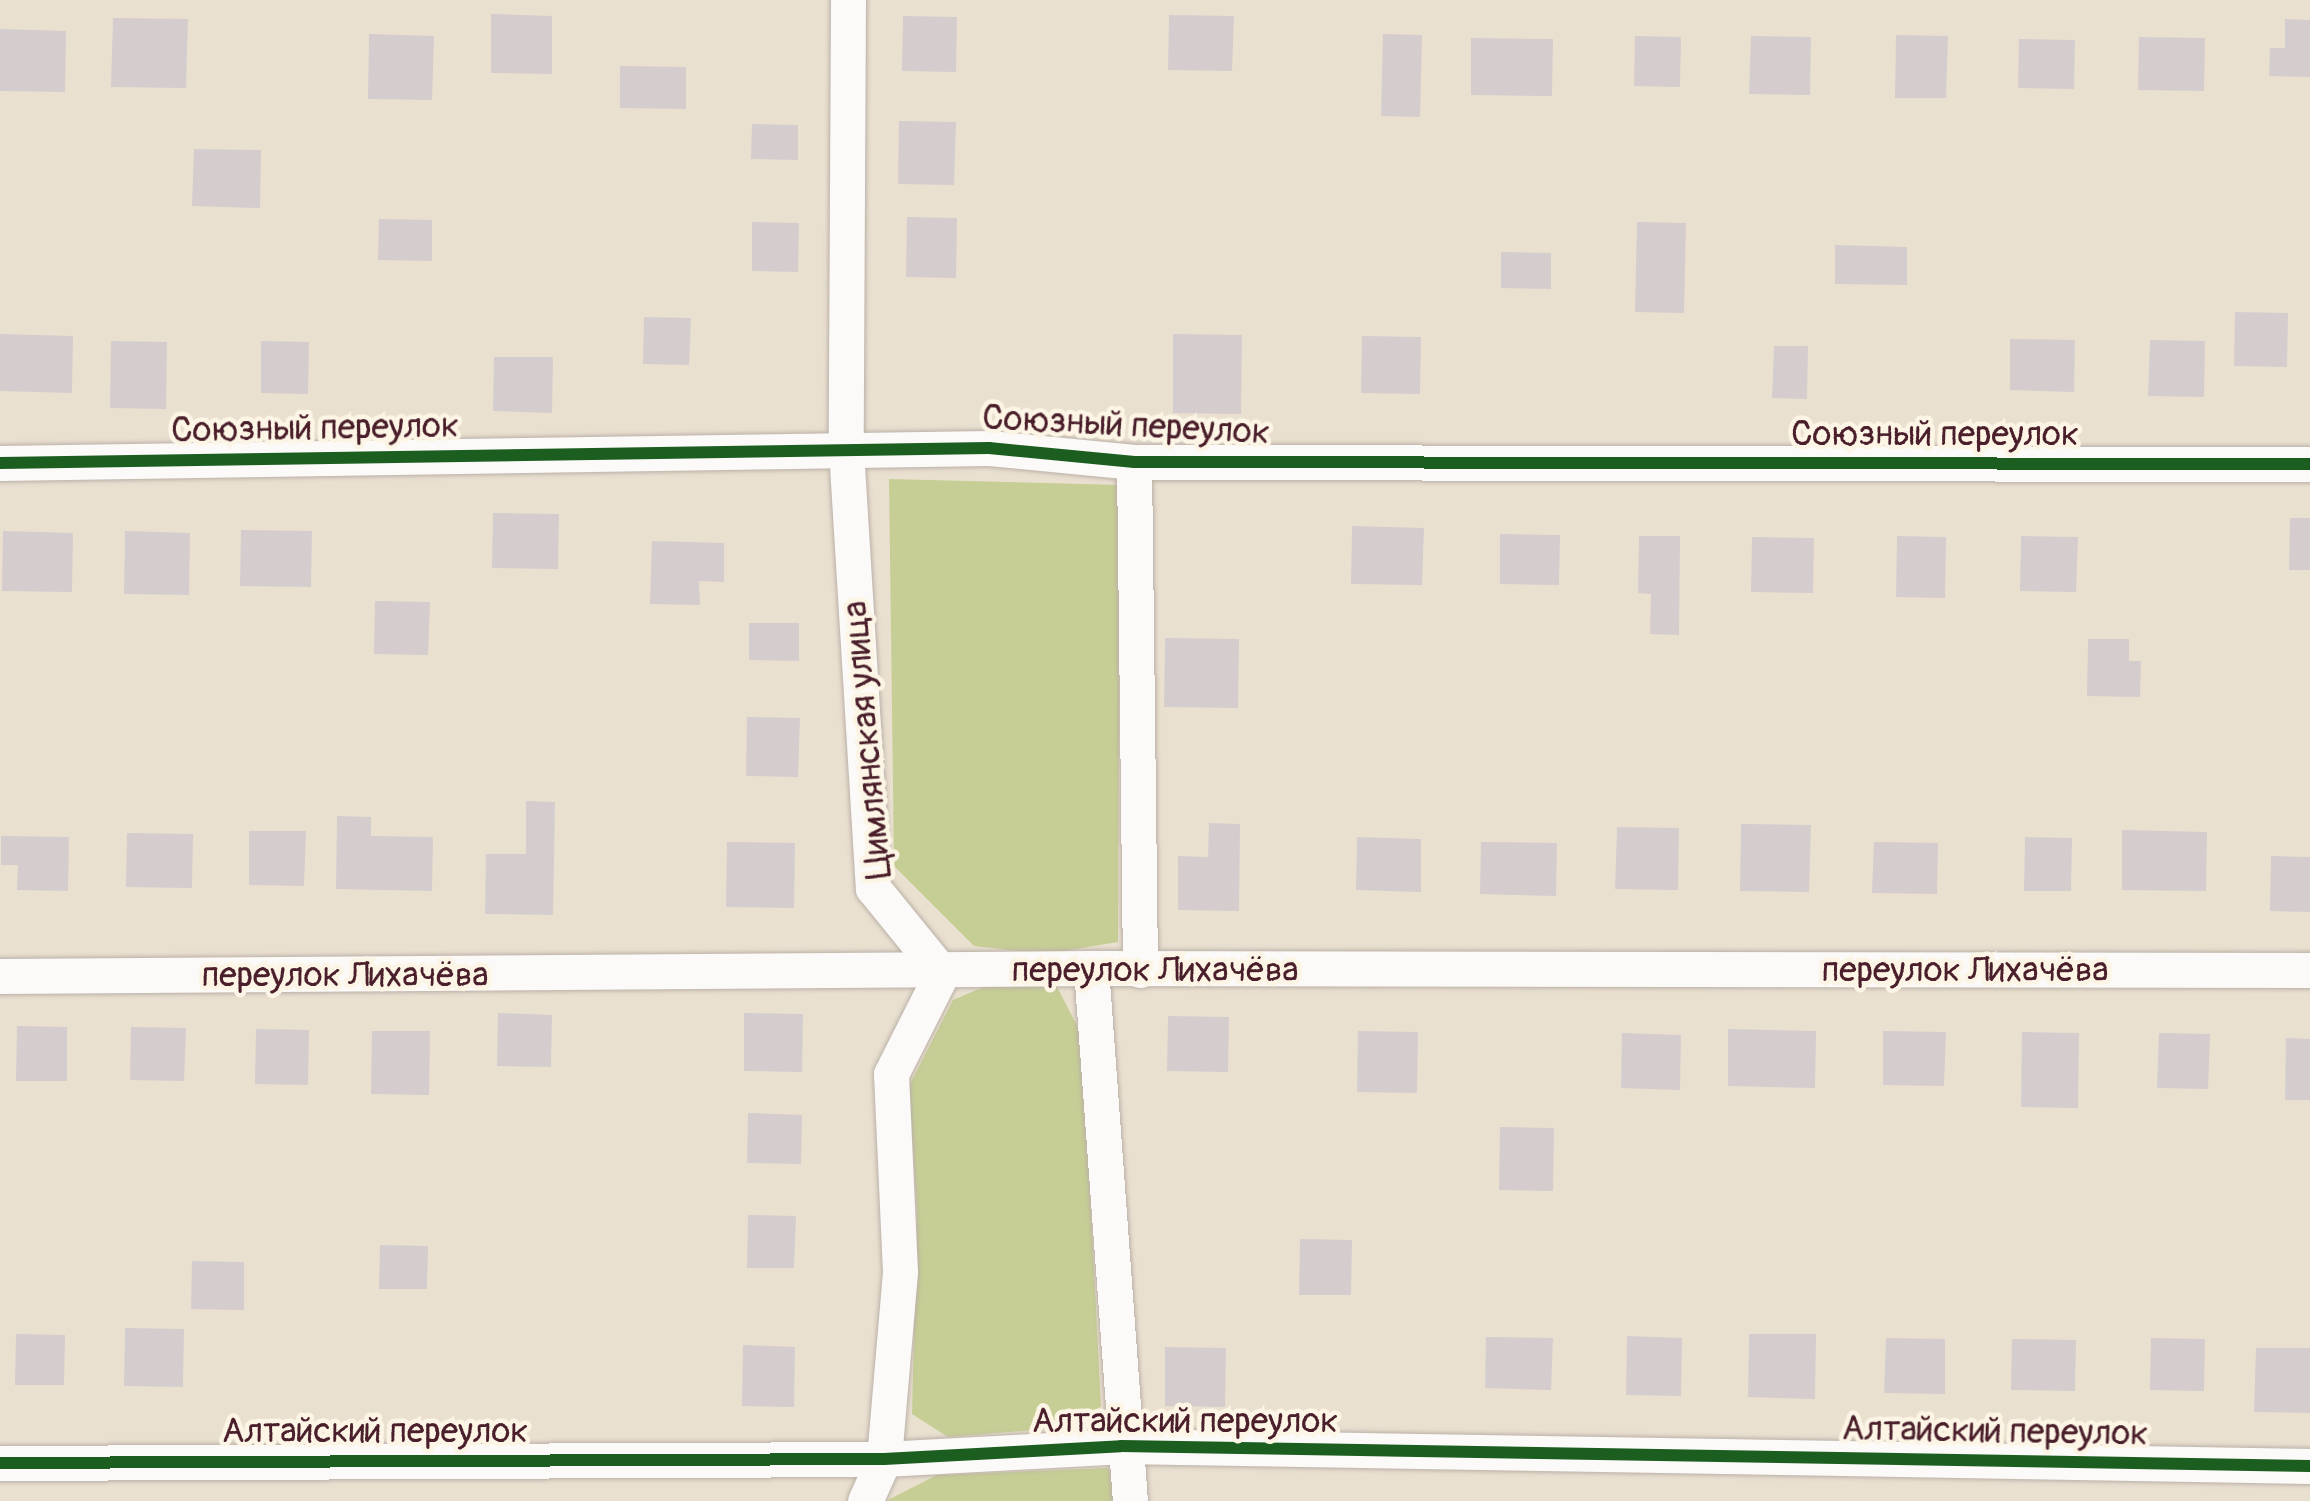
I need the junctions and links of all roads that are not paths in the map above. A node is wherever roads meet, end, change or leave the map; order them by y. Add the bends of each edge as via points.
1 (848, 0) edge
2 (846, 450) junction
3 (1134, 462) junction
4 (0, 463) edge
5 (2310, 464) edge
6 (1091, 968) junction
7 (1140, 970) junction
8 (2310, 970) edge
9 (942, 973) junction
10 (0, 976) edge
11 (1121, 1446) junction
12 (884, 1459) junction
13 (0, 1463) edge
14 (2310, 1466) edge
15 (865, 1501) edge
16 (1130, 1501) edge

1 - 2 street, Цимлянская улица
2 - 3 street, Союзный переулок via 989,448
2 - 4 street, Союзный переулок
2 - 9 street, Цимлянская улица via 873,888
3 - 5 street, Союзный переулок
3 - 7 street
6 - 7 street, переулок Лихачёва
6 - 9 street, переулок Лихачёва
6 - 11 street
7 - 8 street, переулок Лихачёва
9 - 10 street, переулок Лихачёва
9 - 12 street via 891,1074 900,1272
11 - 12 street, Алтайский переулок
11 - 14 street, Алтайский переулок
11 - 16 street
12 - 13 street, Алтайский переулок
12 - 15 street

